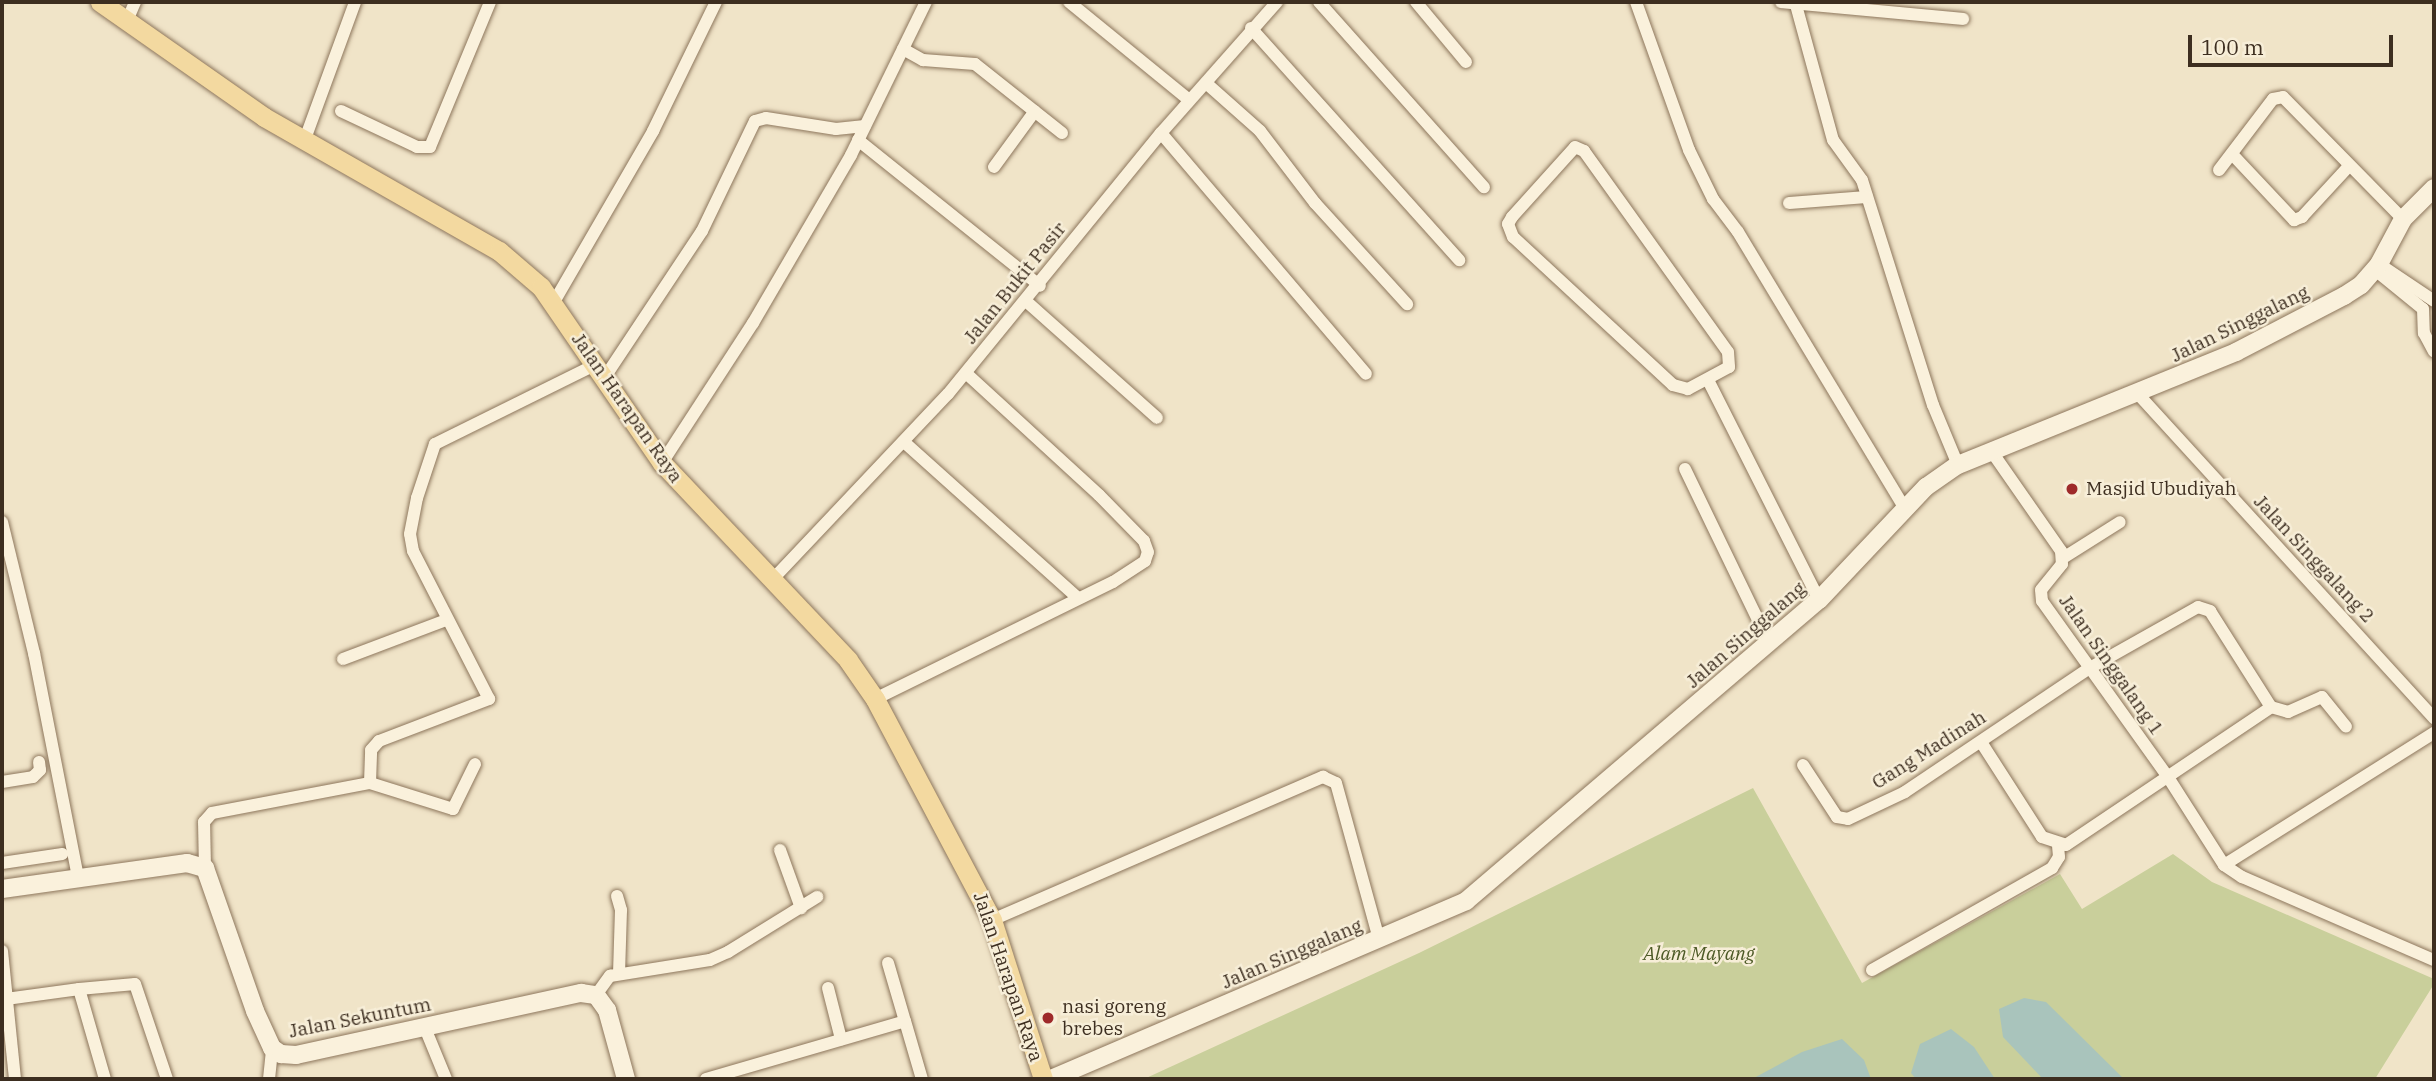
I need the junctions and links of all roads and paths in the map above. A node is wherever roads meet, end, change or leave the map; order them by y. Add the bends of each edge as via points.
1 (100, 2) edge
2 (135, 2) edge
3 (355, 2) edge
4 (490, 2) edge
5 (716, 2) edge
6 (926, 2) edge
7 (1069, 2) edge
8 (1277, 2) edge
9 (1319, 2) edge
10 (1416, 2) edge
11 (1636, 2) edge
12 (1781, 2) edge
13 (1796, 5) junction
14 (1963, 19) dead end
15 (127, 21) junction
16 (1251, 28) junction
17 (903, 49) junction
18 (1466, 62) dead end
19 (1206, 83) junction
20 (1189, 100) junction
21 (341, 111) dead end
22 (1035, 111) junction
23 (865, 125) junction
24 (1062, 133) dead end
25 (1161, 133) junction
26 (305, 139) junction
27 (858, 140) junction
28 (2232, 154) junction
29 (2349, 166) junction
30 (994, 167) dead end
31 (2219, 170) dead end
32 (1484, 187) dead end
33 (2434, 188) edge
34 (1867, 197) junction
35 (1789, 203) dead end
36 (2403, 219) junction
37 (1459, 260) dead end
38 (2376, 267) junction
39 (1040, 286) junction
40 (2434, 301) edge
41 (554, 302) junction
42 (1027, 302) junction
43 (1406, 304) dead end
44 (2434, 352) edge
45 (599, 373) junction
46 (966, 373) junction
47 (1366, 374) dead end
48 (1708, 380) junction
49 (2138, 394) junction
50 (1157, 418) dead end
51 (904, 442) junction
52 (1992, 452) junction
53 (662, 463) junction
54 (1958, 465) junction
55 (1685, 469) dead end
56 (1905, 509) junction
57 (2, 522) edge
58 (2120, 522) dead end
59 (2063, 558) junction
60 (772, 580) junction
61 (1078, 598) junction
62 (1819, 600) junction
63 (446, 621) junction
64 (1769, 643) junction
65 (343, 659) dead end
66 (2088, 669) junction
67 (875, 699) junction
68 (2271, 707) junction
69 (2434, 718) edge
70 (2346, 727) dead end
71 (2434, 733) edge
72 (1981, 742) junction
73 (39, 762) dead end
74 (475, 764) dead end
75 (1803, 765) dead end
76 (2166, 774) junction
77 (2, 782) edge
78 (370, 783) junction
79 (2058, 846) junction
80 (780, 850) dead end
81 (62, 854) dead end
82 (2, 863) edge
83 (2224, 865) junction
84 (205, 868) junction
85 (78, 878) junction
86 (2, 889) edge
87 (617, 896) dead end
88 (817, 897) dead end
89 (801, 908) junction
90 (992, 920) junction
91 (1379, 939) junction
92 (2, 951) edge
93 (2434, 960) edge
94 (888, 963) dead end
95 (1872, 970) dead end
96 (620, 974) junction
97 (828, 988) dead end
98 (79, 989) junction
99 (596, 995) junction
100 (6, 999) junction
101 (905, 1021) junction
102 (425, 1028) junction
103 (841, 1039) junction
104 (272, 1048) junction
105 (15, 1079) edge
106 (105, 1079) edge
107 (167, 1079) edge
108 (269, 1079) edge
109 (446, 1079) edge
110 (626, 1079) edge
111 (706, 1079) edge
112 (922, 1079) edge
113 (1043, 1079) edge
114 (1051, 1079) edge

1 - 15 main road, Jalan Harapan Raya
2 - 15 street
3 - 26 street
4 - 21 street via 430,147 417,146
5 - 41 street via 653,131
6 - 17 street
7 - 20 street
8 - 16 street, Jalan Bukit Pasir
9 - 32 street
10 - 18 street
11 - 56 street via 1689,150 1713,199 1787,311
12 - 13 street
13 - 14 street
13 - 34 street via 1833,140 1862,180
15 - 26 main road, Jalan Harapan Raya via 264,117
16 - 19 street, Jalan Bukit Pasir
16 - 37 street
17 - 22 street via 923,60 975,64
17 - 23 street
19 - 20 street, Jalan Bukit Pasir
19 - 43 street via 1260,131 1315,203
20 - 25 street, Jalan Bukit Pasir
22 - 24 street
22 - 30 street
23 - 27 street
23 - 45 street via 836,129 766,118 755,121 702,231
25 - 39 street, Jalan Bukit Pasir
25 - 47 street
26 - 41 main road, Jalan Harapan Raya via 499,251
27 - 39 street
27 - 53 street via 753,323
28 - 29 street via 2294,220
28 - 29 street via 2273,99 2280,97
28 - 31 street
29 - 36 street
33 - 36 main road, Jalan Singgalang
34 - 35 street
34 - 54 street via 1933,405
36 - 38 main road, Jalan Singgalang
38 - 40 street
38 - 44 street via 2423,309 2424,333
38 - 49 main road, Jalan Singgalang via 2344,296 2236,352
39 - 42 street, Jalan Bukit Pasir
41 - 45 main road, Jalan Harapan Raya
42 - 46 street, Jalan Bukit Pasir
42 - 50 street
45 - 53 main road, Jalan Harapan Raya
45 - 63 street via 435,444 410,534
46 - 51 street, Jalan Bukit Pasir
46 - 61 street via 1148,546 1145,561
48 - 48 street via 1729,367 1728,352 1584,151 1575,147 1512,217 1509,231 1673,385 1688,389
48 - 62 street
49 - 52 main road, Jalan Singgalang
49 - 69 street, Jalan Singgalang 2
51 - 60 street, Jalan Bukit Pasir
51 - 61 street
52 - 54 main road, Jalan Singgalang
52 - 59 street
53 - 60 main road, Jalan Harapan Raya
54 - 56 main road, Jalan Singgalang
55 - 64 street
56 - 62 main road, Jalan Singgalang
57 - 85 street via 34,653
58 - 59 street
59 - 66 street, Jalan Singgalang 1 via 2040,596
60 - 67 main road, Jalan Harapan Raya via 848,660
61 - 67 street
62 - 64 main road, Jalan Singgalang
63 - 65 street
63 - 78 street via 489,699 379,741 371,750
64 - 91 main road, Jalan Singgalang via 1476,894
66 - 68 street, Gang Madinah via 2198,607 2205,608
66 - 72 street, Gang Madinah
66 - 76 street, Jalan Singgalang 1
67 - 90 main road, Jalan Harapan Raya
68 - 70 street via 2288,712 2322,696
68 - 76 street
71 - 83 street
72 - 75 street, Gang Madinah via 1905,792 1845,820 1837,817
72 - 79 street via 2042,837
73 - 77 street via 40,770 33,777
74 - 78 street via 453,809
76 - 79 street via 2066,845
76 - 83 street, Jalan Singgalang 1
78 - 84 street via 212,813 204,822
79 - 95 street via 2059,858 2052,868
80 - 89 street
81 - 82 street
83 - 93 street via 2242,877
84 - 85 main road via 187,863
84 - 104 main road, Jalan Sekuntum
85 - 86 main road
87 - 96 street
88 - 89 street
89 - 96 street via 710,960
90 - 91 street via 1323,776 1336,783
90 - 113 main road, Jalan Harapan Raya
91 - 114 main road, Jalan Singgalang
92 - 100 street
94 - 101 street
96 - 99 street via 603,982
97 - 103 street
98 - 100 street
98 - 106 street
98 - 107 street via 135,984
99 - 102 main road, Jalan Sekuntum via 564,995
99 - 110 main road via 607,1010
100 - 105 street
101 - 103 street
101 - 112 street
102 - 104 main road, Jalan Sekuntum via 296,1055
102 - 109 street
103 - 111 street
104 - 108 street

